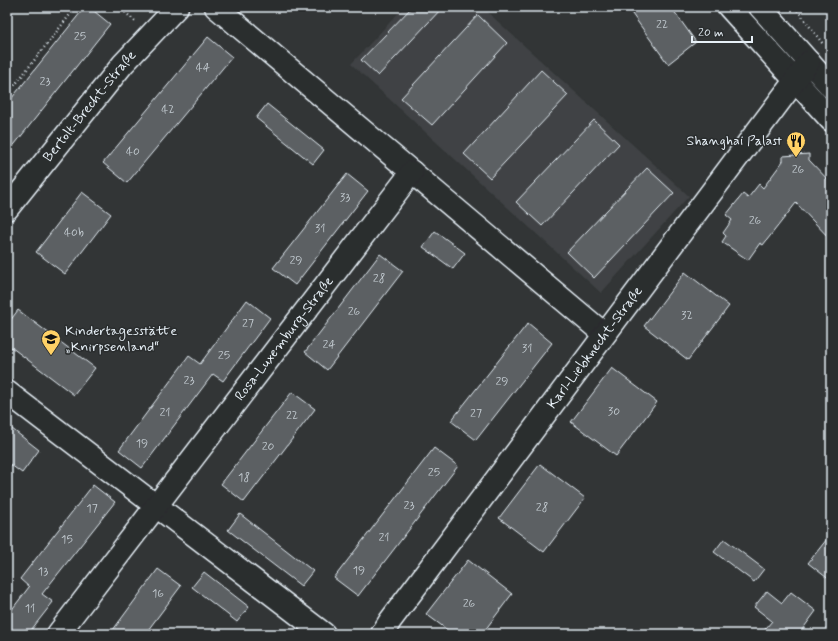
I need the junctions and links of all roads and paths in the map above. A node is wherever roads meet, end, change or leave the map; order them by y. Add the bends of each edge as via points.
1 (76, 7) edge
2 (177, 7) edge
3 (216, 7) edge
4 (729, 7) edge
5 (760, 7) edge
6 (796, 7) edge
7 (827, 48) dead end
8 (809, 62) junction
9 (795, 80) junction
10 (831, 87) edge
11 (7, 95) edge
12 (831, 120) edge
13 (412, 172) junction
14 (8, 204) edge
15 (604, 334) junction
16 (7, 392) edge
17 (156, 506) junction
18 (58, 634) edge
19 (324, 634) edge
20 (382, 634) edge

1 - 11 path
2 - 14 street, Bertolt-Brecht-Straße via 123,64
3 - 13 street
4 - 9 street
5 - 8 street
6 - 7 path
8 - 9 street, Karl-Liebknecht-Straße
8 - 10 street
9 - 12 street
9 - 15 street, Karl-Liebknecht-Straße
13 - 15 street
13 - 17 street, Rosa-Luxemburg-Straße
15 - 20 street, Karl-Liebknecht-Straße
16 - 17 street
17 - 18 street, Rosa-Luxemburg-Straße
17 - 19 street

